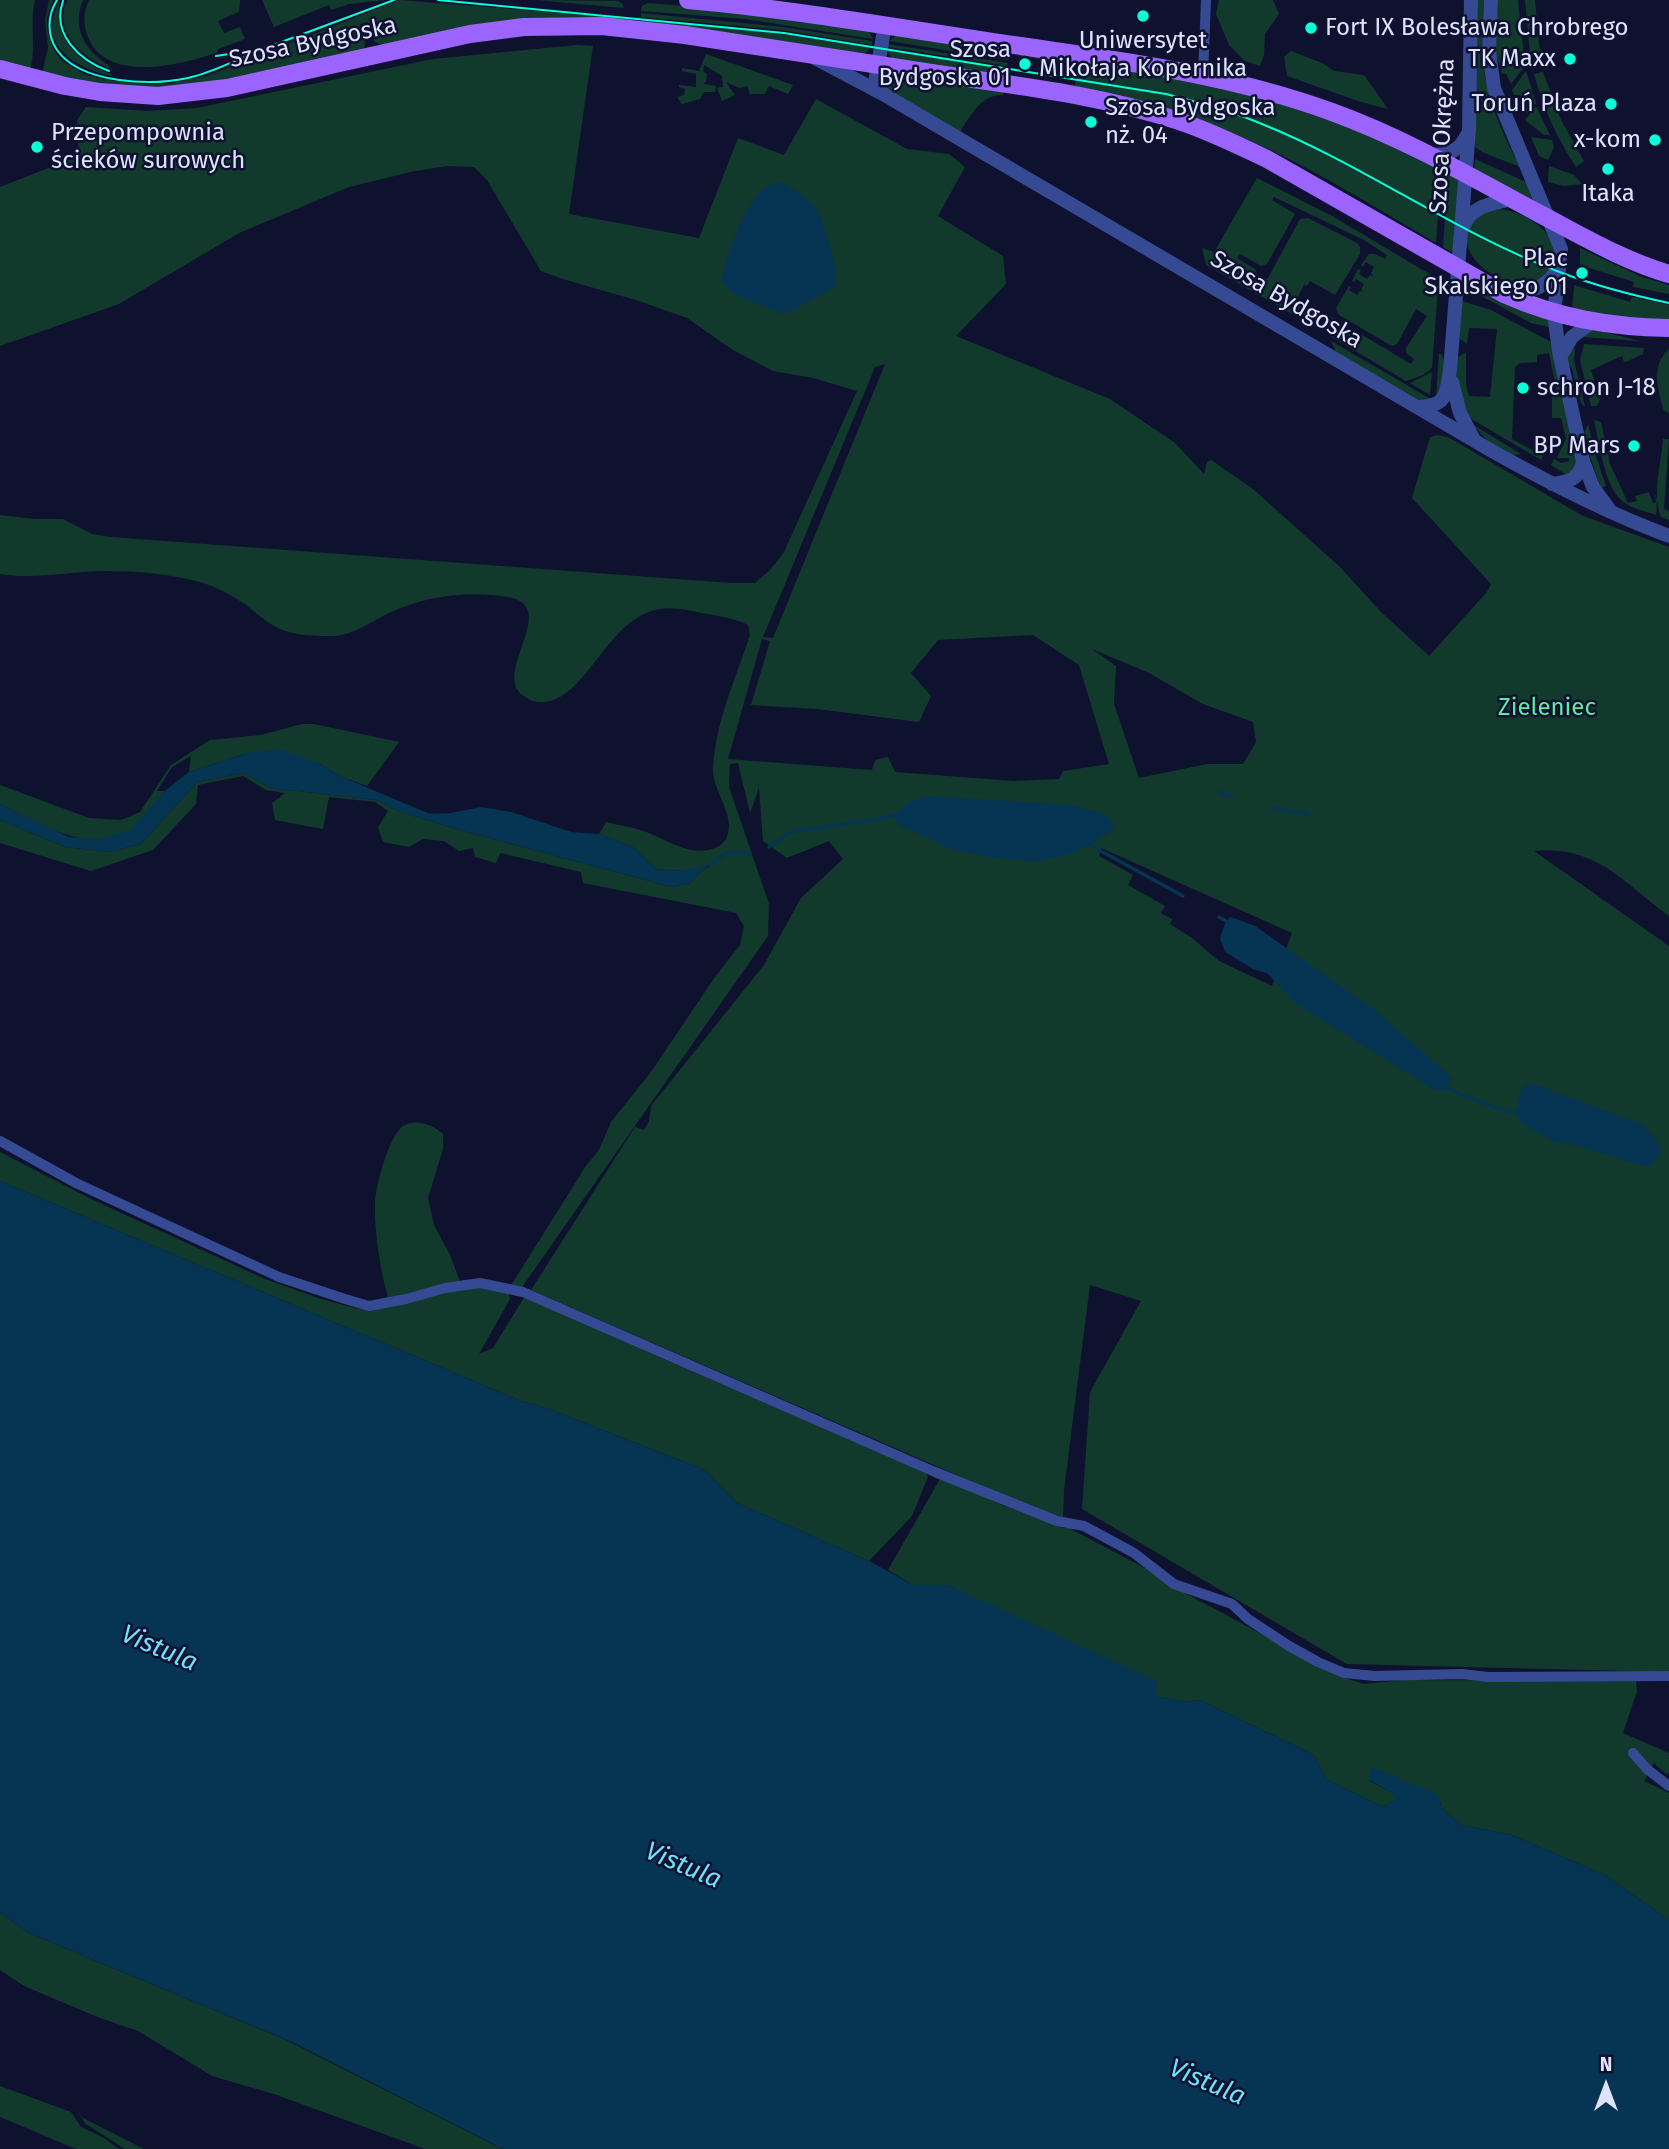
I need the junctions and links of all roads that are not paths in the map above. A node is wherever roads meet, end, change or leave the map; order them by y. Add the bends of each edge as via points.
1 (688, 0) edge
2 (1206, 0) edge
3 (1471, 0) edge
4 (1491, 0) edge
5 (885, 24) junction
6 (805, 54) junction
7 (878, 65) junction
8 (0, 69) edge
9 (1203, 75) junction
10 (883, 94) junction
11 (1469, 130) junction
12 (1427, 155) junction
13 (1466, 174) junction
14 (1513, 199) junction
15 (1549, 219) junction
16 (1461, 232) junction
17 (1561, 256) junction
18 (1459, 269) junction
19 (1669, 274) edge
20 (1504, 294) junction
21 (1554, 314) junction
22 (1592, 322) junction
23 (1669, 328) edge
24 (1560, 357) junction
25 (1450, 370) junction
26 (1418, 407) junction
27 (1474, 440) junction
28 (1583, 461) junction
29 (1551, 484) junction
30 (1615, 514) junction
31 (1669, 536) edge
32 (0, 1141) edge
33 (1669, 1676) edge
34 (1633, 1753) dead end
35 (1669, 1786) edge

1 - 5 main road
2 - 9 street
3 - 11 street, Szosa Okrężna
4 - 15 street, Szosa Okrężna via 1489,51 1494,88
5 - 7 street
5 - 9 main road
6 - 7 main road, Szosa Bydgoska
6 - 8 main road, Szosa Bydgoska via 631,28 572,25 470,34 227,88 158,96 77,88
6 - 10 street, Szosa Bydgoska
7 - 10 street via 877,84
7 - 18 main road, Szosa Bydgoska via 1099,99 1181,122 1267,159
9 - 12 main road via 1335,113
10 - 26 street, Szosa Bydgoska
11 - 12 street via 1450,153
11 - 13 street, Szosa Okrężna
12 - 13 main road
13 - 14 main road
13 - 16 street, Szosa Okrężna
14 - 15 main road
14 - 16 street, Szosa Okrężna via 1481,206 1471,213
15 - 17 street, Szosa Okrężna
15 - 19 main road via 1622,257
16 - 18 street, Szosa Okrężna
17 - 20 street via 1552,278 1542,286
17 - 21 street, Szosa Okrężna
18 - 20 main road, Szosa Bydgoska
18 - 25 street, Szosa Okrężna
20 - 21 main road, Szosa Bydgoska
21 - 22 main road, Szosa Bydgoska
21 - 24 street, Szosa Okrężna
22 - 23 main road, Szosa Bydgoska
22 - 24 street via 1572,337
24 - 28 street, Szosa Okrężna
25 - 26 street via 1440,402
25 - 27 street via 1456,404
26 - 27 street, Szosa Bydgoska
27 - 29 street, Szosa Bydgoska
28 - 29 street via 1573,479
28 - 30 street, Szosa Okrężna via 1594,490
29 - 30 street, Szosa Bydgoska
30 - 31 street, Szosa Bydgoska
32 - 33 street via 76,1183 248,1263 369,1306 480,1283 523,1292 935,1472 1057,1521 1084,1526 1134,1553 1174,1584 1227,1601 1289,1646 1344,1673
34 - 35 street

